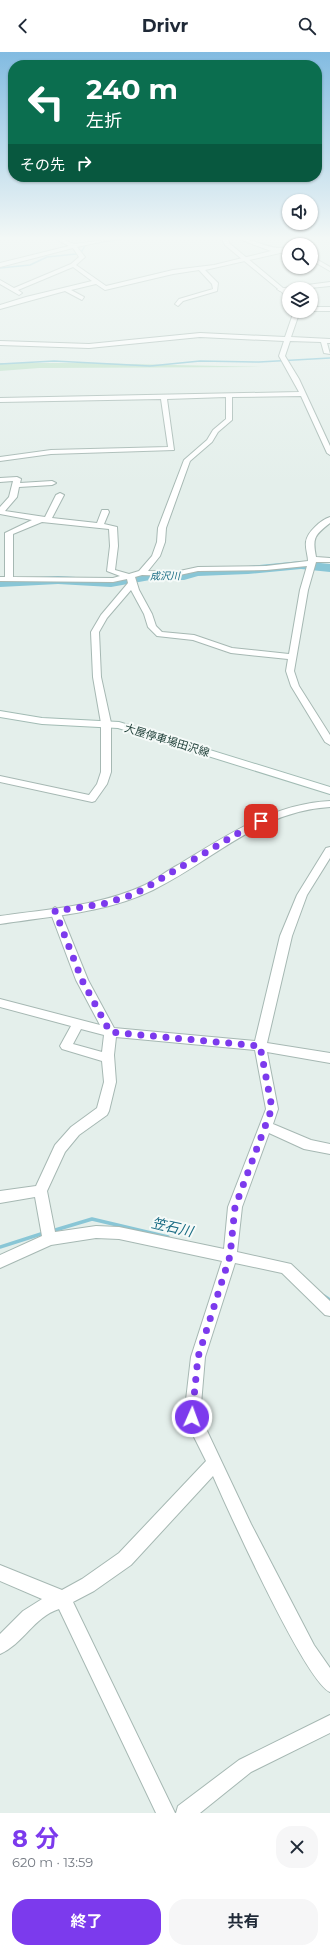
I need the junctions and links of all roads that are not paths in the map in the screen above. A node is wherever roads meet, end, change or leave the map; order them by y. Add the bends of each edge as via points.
1 (293, 321) edge
2 (287, 340) junction
3 (327, 341) edge
4 (0, 343) edge
5 (330, 352) edge
6 (302, 394) junction
7 (229, 396) junction
8 (164, 398) junction
9 (0, 400) edge
10 (172, 448) junction
11 (330, 453) edge
12 (184, 455) junction
13 (0, 459) edge
14 (0, 480) edge
15 (52, 483) dead end
16 (16, 485) junction
17 (60, 495) dead end
18 (0, 512) edge
19 (105, 512) dead end
20 (43, 520) junction
21 (329, 521) edge
22 (100, 525) junction
23 (330, 560) edge
24 (311, 564) junction
25 (142, 573) junction
26 (0, 579) edge
27 (9, 579) junction
28 (131, 580) junction
29 (293, 657) junction
30 (0, 714) edge
31 (106, 724) junction
32 (330, 742) edge
33 (0, 779) edge
34 (330, 791) edge
35 (330, 804) edge
36 (330, 850) edge
37 (55, 911) junction
38 (0, 920) edge
39 (0, 1003) edge
40 (78, 1024) junction
41 (110, 1032) junction
42 (260, 1046) junction
43 (109, 1058) junction
44 (330, 1058) edge
45 (265, 1126) junction
46 (330, 1149) edge
47 (40, 1191) junction
48 (0, 1198) edge
49 (49, 1239) junction
50 (230, 1256) junction
51 (0, 1262) edge
52 (330, 1310) edge
53 (216, 1463) junction
54 (0, 1573) edge
55 (63, 1599) junction
56 (0, 1645) edge
57 (330, 1683) edge
58 (330, 1724) edge
59 (166, 1813) edge
60 (185, 1813) edge

1 - 2 street
2 - 3 street
2 - 4 street via 200,335 100,346
2 - 6 street via 282,356
3 - 5 street via 326,352
6 - 7 street
6 - 11 street
7 - 8 street
7 - 12 street via 229,420 215,431 210,441
8 - 9 street
8 - 10 street
10 - 12 street
10 - 13 street via 51,452
12 - 25 street via 176,492 162,528 161,542 156,556
14 - 16 street via 17,479
15 - 16 street
16 - 18 street via 13,497
17 - 20 street
18 - 20 street
19 - 22 street
20 - 22 street
20 - 27 street via 9,533
21 - 24 street via 311,538
22 - 28 street via 113,527 112,571
23 - 24 street
24 - 25 street via 266,568 198,569 175,574
24 - 29 street via 304,586
25 - 28 street
26 - 27 street
27 - 28 street
28 - 29 street via 152,618 152,627 160,634 194,638 242,653
28 - 31 street via 95,632 97,677
29 - 32 street via 290,671 295,686
30 - 31 street, 大屋停車場田沢線 via 42,722
31 - 33 street via 106,772 92,799
31 - 34 street, 大屋停車場田沢線 via 124,726
35 - 37 street via 291,810 261,821 135,894 103,904
36 - 42 street via 302,895 286,936
37 - 38 street
37 - 41 street via 82,980
39 - 40 street
40 - 41 street
40 - 43 street via 66,1046
41 - 42 street
41 - 43 street
42 - 44 street
42 - 45 street via 272,1108
43 - 47 street via 110,1082 103,1111 75,1131 60,1149
45 - 46 street via 309,1145
45 - 50 street via 235,1207
47 - 48 street
47 - 49 street
49 - 50 street via 96,1232 119,1233
49 - 51 street
50 - 52 street via 286,1268
50 - 53 street via 198,1357 193,1392 192,1417
53 - 55 street via 125,1559
53 - 57 street via 245,1530 308,1651
54 - 55 street
55 - 56 street via 41,1607
55 - 59 street
58 - 60 street via 245,1766

